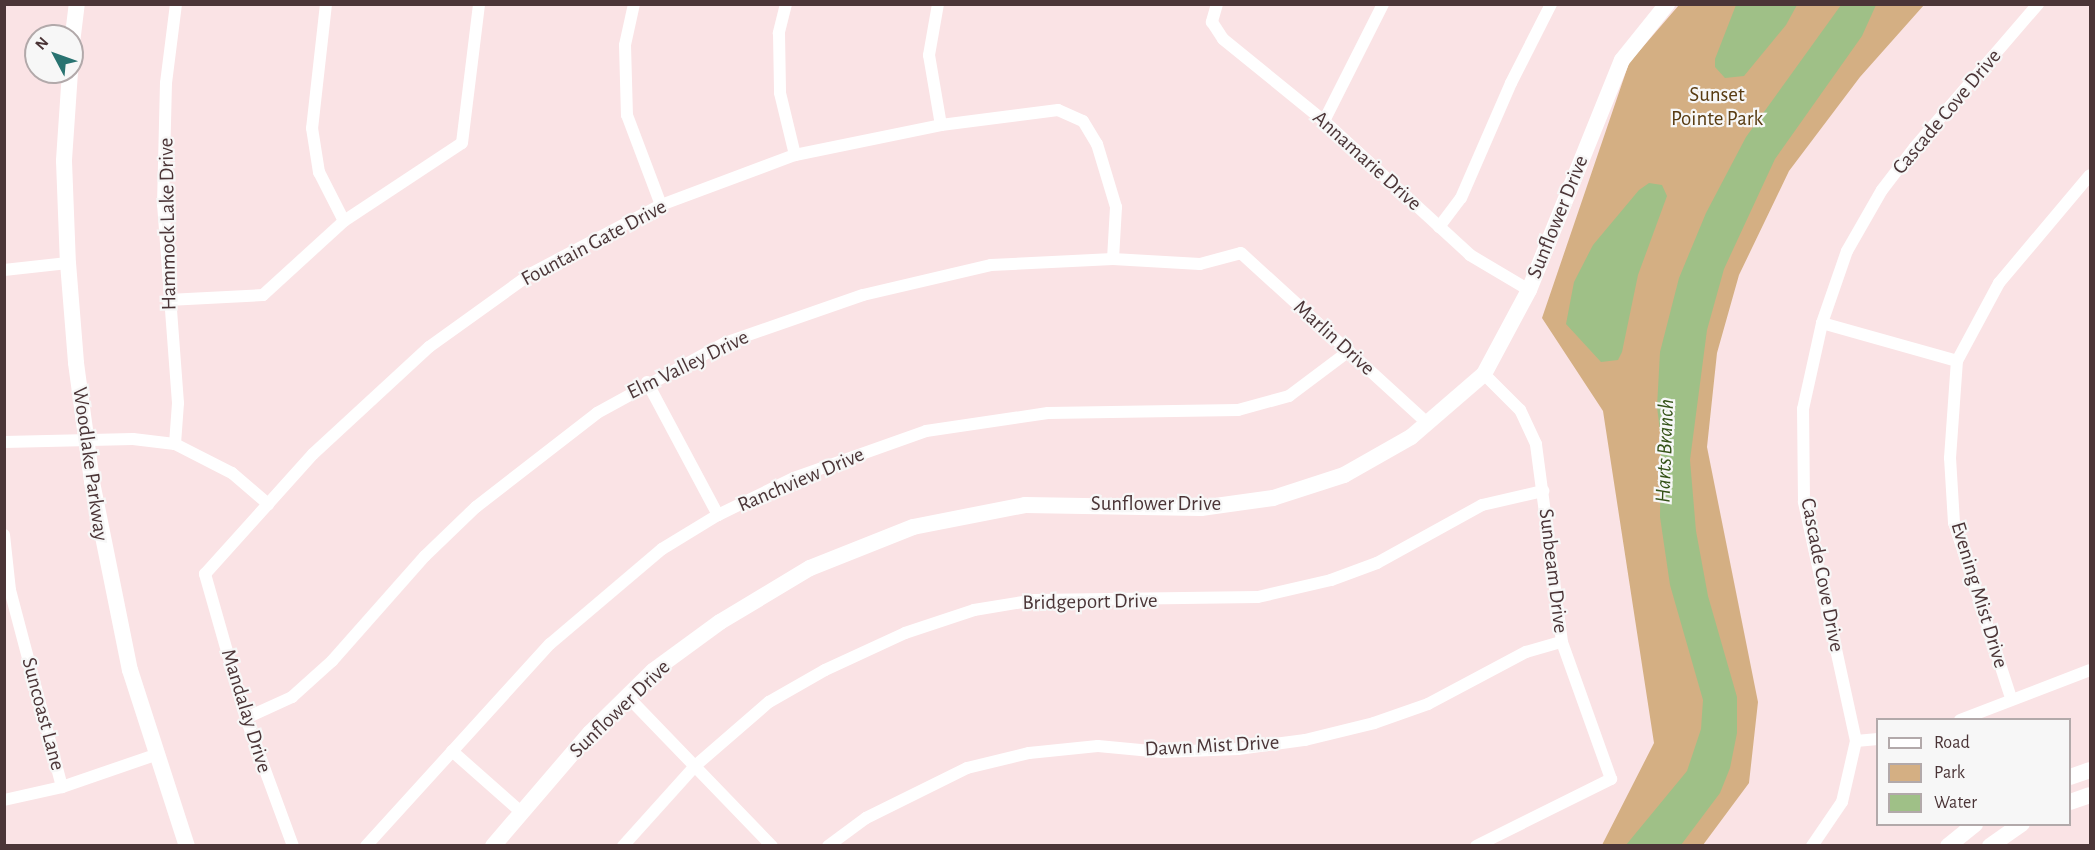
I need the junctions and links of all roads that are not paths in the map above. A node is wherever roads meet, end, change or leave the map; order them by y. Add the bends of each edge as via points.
1 (77, 4) edge
2 (176, 4) edge
3 (326, 4) edge
4 (479, 4) edge
5 (634, 4) edge
6 (786, 4) edge
7 (938, 4) edge
8 (1217, 4) edge
9 (1383, 4) edge
10 (1551, 4) edge
11 (1667, 4) edge
12 (2038, 4) edge
13 (74, 24) edge
14 (69, 84) edge
15 (1324, 122) junction
16 (941, 125) junction
17 (795, 155) junction
18 (2091, 175) edge
19 (661, 205) junction
20 (344, 222) junction
21 (1439, 226) junction
22 (1240, 253) joint
23 (1113, 259) junction
24 (68, 263) junction
25 (4, 270) edge
26 (1529, 290) junction
27 (168, 300) junction
28 (1822, 323) junction
29 (1349, 351) junction
30 (1957, 361) junction
31 (1484, 374) junction
32 (647, 382) junction
33 (1427, 423) junction
34 (4, 442) edge
35 (87, 442) junction
36 (175, 444) junction
37 (1543, 490) junction
38 (268, 504) junction
39 (718, 515) junction
40 (4, 535) edge
41 (205, 574) joint
42 (7, 590) edge
43 (1562, 642) junction
44 (2091, 670) edge
45 (627, 696) junction
46 (2011, 698) junction
47 (246, 718) junction
48 (1965, 718) edge
49 (1876, 739) edge
50 (1856, 741) junction
51 (453, 751) junction
52 (155, 755) junction
53 (695, 766) junction
54 (2091, 770) edge
55 (2071, 777) edge
56 (62, 787) junction
57 (2091, 795) edge
58 (4, 800) edge
59 (2071, 802) edge
60 (522, 813) junction
61 (1974, 826) edge
62 (2020, 826) edge
63 (187, 846) edge
64 (293, 846) edge
65 (366, 846) edge
66 (493, 846) edge
67 (623, 846) edge
68 (772, 846) edge
69 (828, 846) edge
70 (1476, 846) edge
71 (1812, 846) edge
72 (1948, 846) edge
73 (1990, 846) edge

1 - 13 street
2 - 27 street, Hammock Lake Drive via 165,138
3 - 20 street via 312,128 319,172
4 - 20 street via 462,143
5 - 19 street via 625,45 627,115
6 - 17 street via 779,33 780,93
7 - 16 street via 929,55
8 - 15 street, Annamarie Drive via 1212,22 1223,39
9 - 15 street
10 - 21 street via 1511,83 1461,198
11 - 26 street, Sunflower Drive via 1622,60
12 - 28 street, Cascade Cove Drive via 1882,190 1847,251
14 - 24 street, Woodlake Parkway via 64,161
15 - 21 street, Annamarie Drive
16 - 17 street, Fountain Gate Drive
16 - 23 street, Fountain Gate Drive via 1058,110 1083,121 1097,144 1116,207
17 - 19 street, Fountain Gate Drive
18 - 30 street, Evening Mist Drive via 1999,283
19 - 38 street, Fountain Gate Drive via 532,273 429,347 313,454
20 - 27 street via 263,295
21 - 26 street, Annamarie Drive via 1496,274
22 - 23 street, Elm Valley Drive via 1200,264
22 - 29 street, Marlin Drive
23 - 32 street, Elm Valley Drive via 991,265 863,296 725,343
24 - 25 street
24 - 35 street, Woodlake Parkway
26 - 31 street, Sunflower Drive
27 - 36 street, Hammock Lake Drive via 178,403
28 - 30 street
28 - 50 street, Cascade Cove Drive via 1803,409 1804,502
29 - 33 street, Marlin Drive
29 - 39 street, Ranchview Drive via 1289,396 1238,410 1047,413 926,431 794,478
30 - 46 street, Evening Mist Drive via 1950,458 1954,523
31 - 33 street, Sunflower Drive
31 - 37 street, Sunbeam Drive via 1520,410 1536,444
32 - 39 street
32 - 47 street, Elm Valley Drive via 533,459 425,555 332,661 292,697
33 - 45 street, Sunflower Drive via 1411,437 1344,475 1273,498 1202,508 1025,505 913,527 810,568 720,622 653,671
34 - 35 street
35 - 36 street via 133,439
35 - 52 street, Woodlake Parkway via 116,612
36 - 38 street via 232,473
37 - 43 street, Sunbeam Drive
37 - 53 street, Bridgeport Drive via 1482,505 1377,562 1331,580 1258,597 1035,600 974,610 905,633 825,670 769,702
38 - 41 street, Fountain Gate Drive
39 - 51 street, Ranchview Drive via 662,549 610,590 550,644
40 - 42 street, Suncoast Lane
41 - 47 street, Mandalay Drive
42 - 56 street, Suncoast Lane
43 - 69 street, Dawn Mist Drive via 1527,652 1428,704 1374,723 1305,740 1238,749 1162,752 1098,746 1029,753 967,768 866,818
43 - 70 street, Sunbeam Drive via 1611,779
44 - 46 street
45 - 53 street
45 - 60 street, Sunflower Drive
46 - 48 street
47 - 64 street, Mandalay Drive
49 - 50 street
50 - 71 street, Cascade Cove Drive via 1842,802
51 - 60 street
51 - 65 street, Ranchview Drive
52 - 56 street
52 - 63 street, Woodlake Parkway
53 - 67 street, Bridgeport Drive
53 - 68 street
54 - 55 street
56 - 58 street
57 - 59 street
60 - 66 street, Sunflower Drive
61 - 72 street
62 - 73 street

